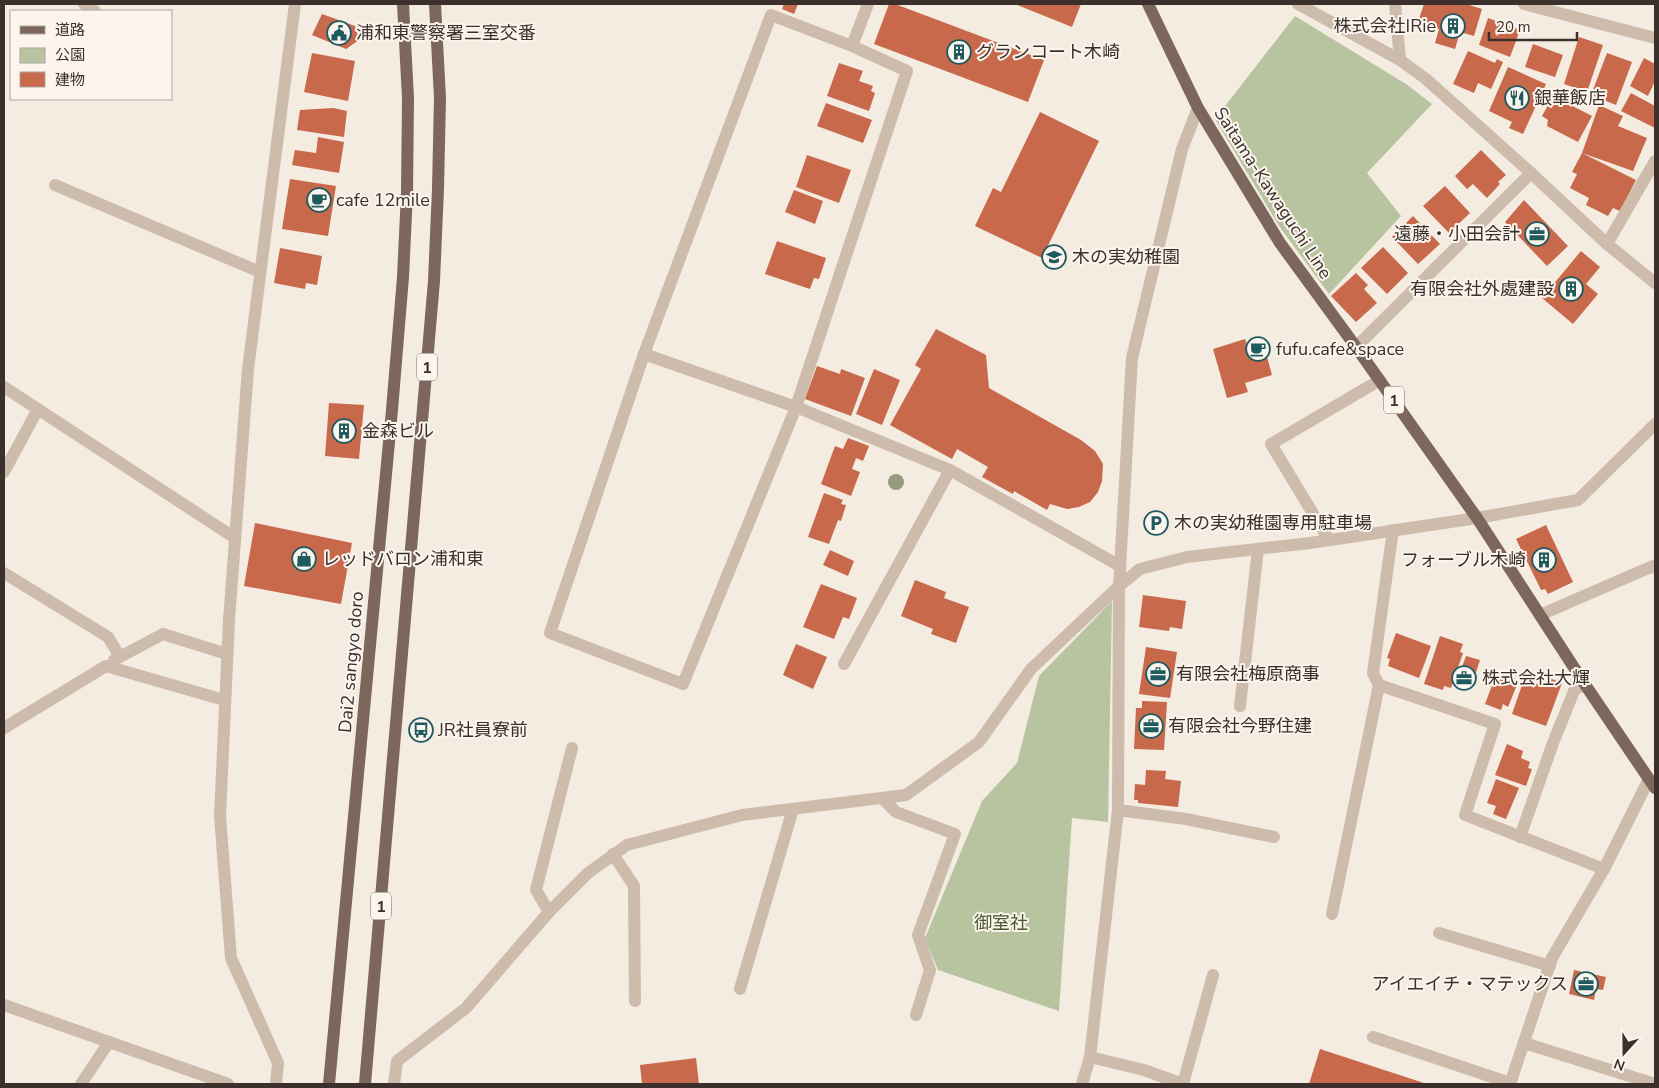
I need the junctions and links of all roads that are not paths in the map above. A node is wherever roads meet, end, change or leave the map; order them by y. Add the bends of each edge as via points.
1 (295, 4) edge
2 (403, 4) edge
3 (435, 4) edge
4 (868, 4) edge
5 (1148, 4) edge
6 (1298, 4) edge
7 (1395, 4) edge
8 (1524, 4) edge
9 (1655, 38) edge
10 (852, 46) junction
11 (1400, 60) junction
12 (1198, 108) junction
13 (1655, 161) edge
14 (1531, 173) junction
15 (55, 185) dead end
16 (1607, 244) junction
17 (260, 272) junction
18 (1655, 283) edge
19 (1356, 347) junction
20 (644, 354) junction
21 (1380, 380) junction
22 (4, 387) edge
23 (796, 407) junction
24 (38, 409) junction
25 (1655, 424) edge
26 (950, 470) junction
27 (4, 472) edge
28 (1477, 518) junction
29 (1393, 530) junction
30 (235, 538) junction
31 (1329, 540) junction
32 (1258, 549) junction
33 (1120, 566) junction
34 (1655, 568) edge
35 (4, 573) edge
36 (1119, 586) junction
37 (1540, 615) junction
38 (227, 654) junction
39 (120, 657) junction
40 (844, 664) dead end
41 (106, 666) junction
42 (1584, 683) junction
43 (1379, 685) junction
44 (224, 700) junction
45 (1240, 706) dead end
46 (4, 728) edge
47 (572, 748) dead end
48 (1652, 783) edge
49 (882, 798) junction
50 (793, 809) junction
51 (1118, 810) junction
52 (1274, 837) dead end
53 (1520, 837) junction
54 (614, 854) junction
55 (1604, 869) junction
56 (549, 912) junction
57 (1332, 914) dead end
58 (1439, 934) dead end
59 (1550, 966) junction
60 (1213, 975) dead end
61 (740, 989) dead end
62 (635, 1001) dead end
63 (4, 1005) edge
64 (916, 1016) dead end
65 (1373, 1037) dead end
66 (109, 1042) junction
67 (1524, 1043) junction
68 (1090, 1057) junction
69 (1510, 1083) edge
70 (81, 1084) edge
71 (228, 1084) edge
72 (276, 1084) edge
73 (329, 1084) edge
74 (365, 1084) edge
75 (394, 1084) edge
76 (1082, 1084) edge
77 (1655, 1084) edge

1 - 17 street
2 - 73 main road, Dai2 sangyo doro / 1 via 408,107 403,277
3 - 74 main road, 1 via 440,98 434,281
4 - 10 street
5 - 12 main road, Saitama-Kawaguchi Line / 1
6 - 11 street
7 - 11 street
8 - 9 street
10 - 20 street via 771,15
10 - 23 street via 907,71
11 - 14 street via 1426,79
12 - 19 main road, Saitama-Kawaguchi Line / 1 via 1280,244
12 - 33 street via 1182,149 1132,358
13 - 16 street
14 - 16 street
14 - 19 street
15 - 17 street
16 - 18 street
17 - 30 street via 248,369
19 - 21 main road, Saitama-Kawaguchi Line / 1
20 - 23 street
20 - 23 street via 550,632 683,684
21 - 28 main road, Saitama-Kawaguchi Line / 1
21 - 31 street via 1271,444
22 - 24 street
23 - 26 street
24 - 27 street
24 - 30 street
25 - 28 street via 1578,500
26 - 33 street
26 - 40 street
28 - 29 street
28 - 37 main road, Saitama-Kawaguchi Line / 1
29 - 31 street
29 - 43 street via 1373,673
30 - 38 street
31 - 32 street
32 - 36 street via 1187,557 1140,569
32 - 45 street
33 - 36 street
34 - 37 street via 1653,566
35 - 39 street via 108,637
36 - 49 street via 1031,669 979,742 906,795
36 - 51 street
37 - 42 main road, Saitama-Kawaguchi Line / 1
38 - 39 street via 163,634
38 - 44 street
39 - 41 street
41 - 44 street
41 - 46 street
42 - 48 main road, Saitama-Kawaguchi Line / 1
42 - 53 street via 1574,691
43 - 53 street via 1495,724 1465,816
43 - 57 street
44 - 72 street via 220,816 231,958 278,1063
47 - 56 street via 536,890
48 - 55 street
49 - 50 street
49 - 64 street via 896,812 955,834 918,935 930,970
50 - 54 street via 742,815 627,845
50 - 61 street
51 - 52 street via 1186,819
51 - 68 street
53 - 55 street
54 - 56 street via 588,873
54 - 62 street via 634,886
55 - 59 street
56 - 75 street via 466,1008 397,1061
58 - 59 street
59 - 67 street
60 - 68 street via 1183,1084 1144,1070
63 - 66 street
65 - 69 street
66 - 70 street
66 - 71 street
67 - 69 street
67 - 77 street
68 - 76 street

